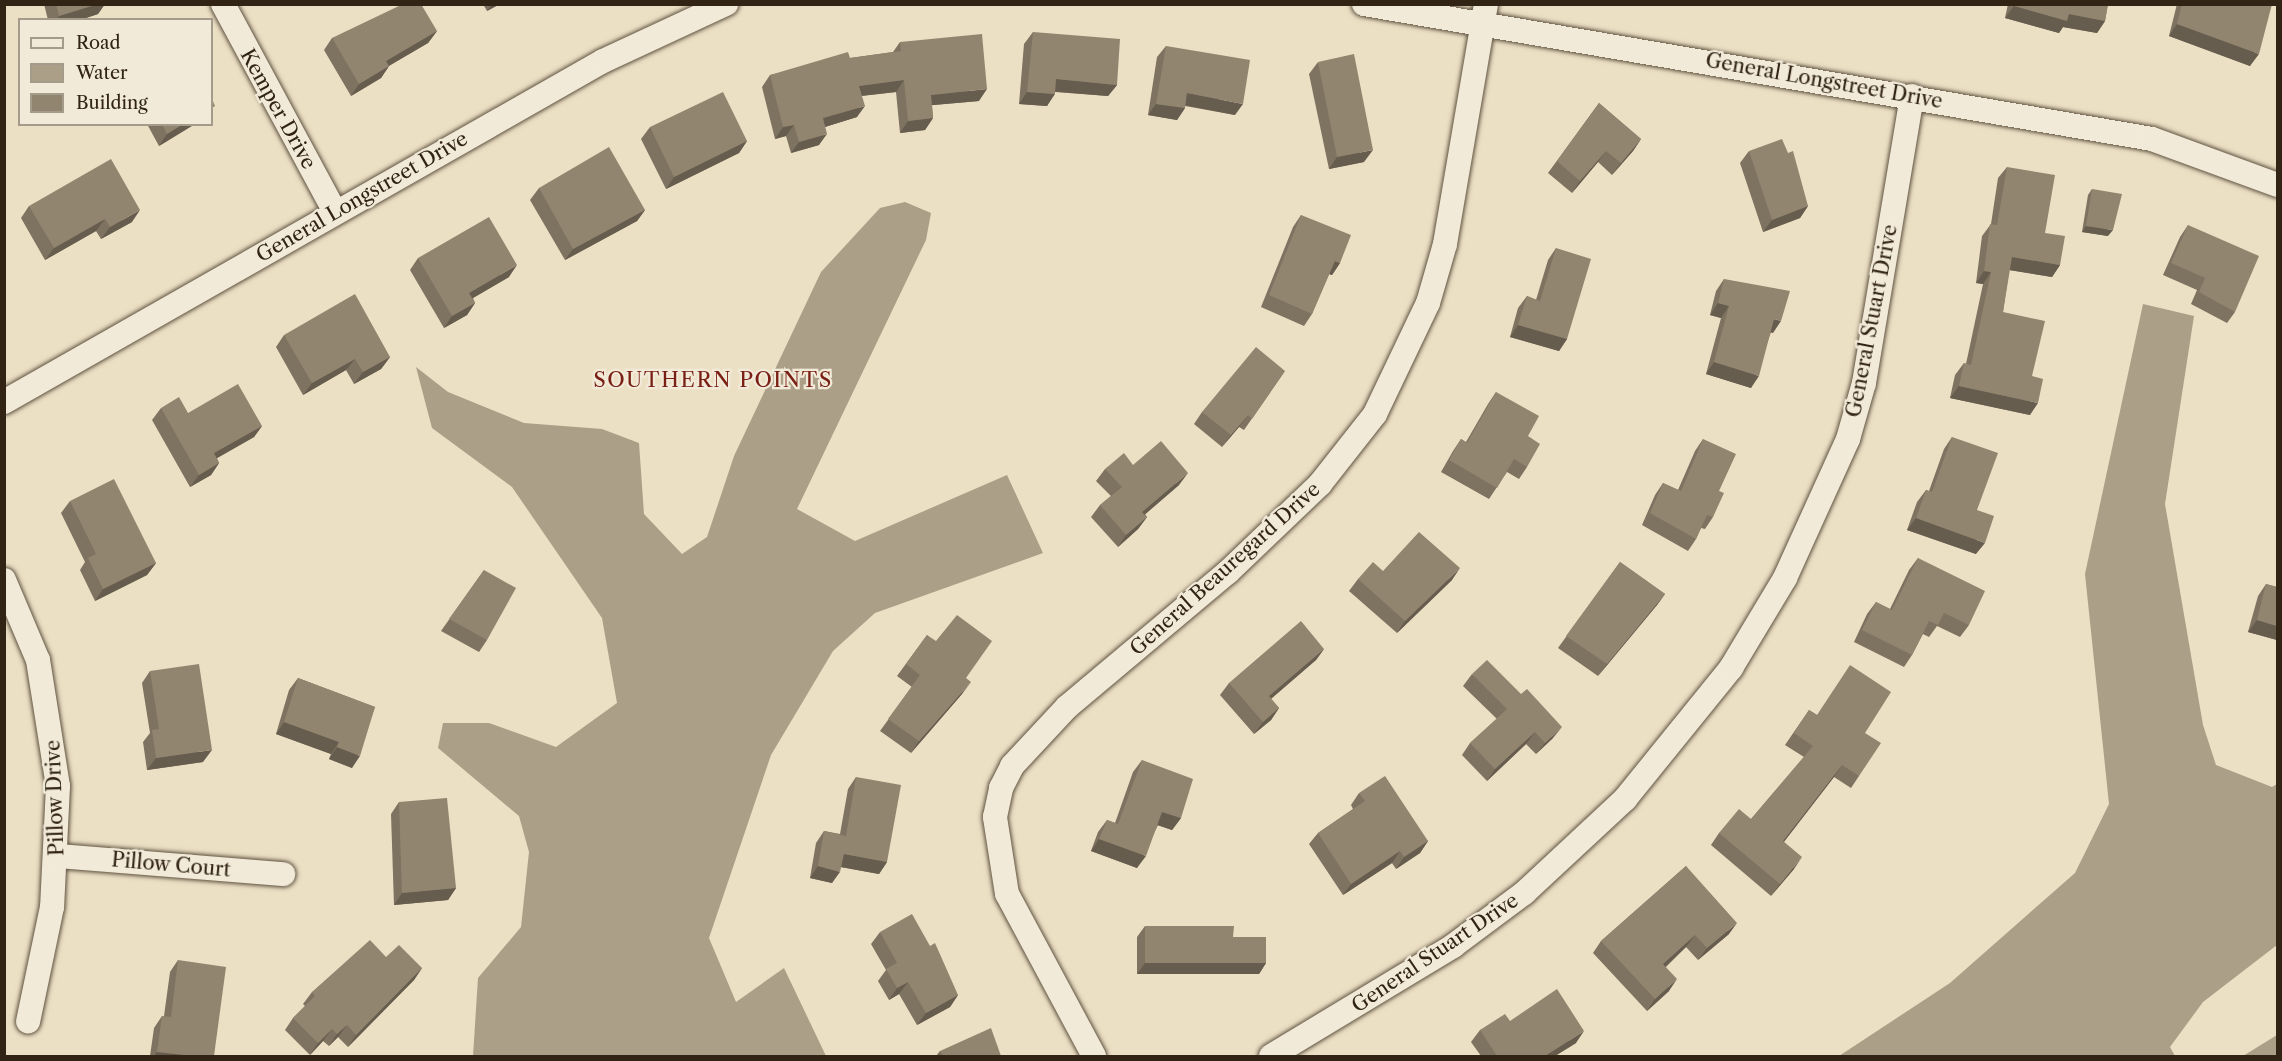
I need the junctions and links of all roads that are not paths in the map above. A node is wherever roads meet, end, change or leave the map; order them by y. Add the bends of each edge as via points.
1 (223, 4) edge
2 (726, 4) edge
3 (1364, 4) edge
4 (1484, 15) edge
5 (1912, 96) junction
6 (2277, 185) edge
7 (335, 212) junction
8 (4, 402) edge
9 (4, 580) edge
10 (58, 856) junction
11 (283, 874) dead end
12 (28, 1022) dead end
13 (1094, 1056) edge
14 (1271, 1056) edge

1 - 7 street, Kemper Drive
2 - 7 street, General Longstreet Drive via 603,61
3 - 4 street, General Longstreet Drive
4 - 5 street, General Longstreet Drive
4 - 13 street, General Beauregard Drive via 1445,244 1425,312 1375,414 1320,483 1228,572 1067,706 1012,766 1001,788 995,817 1007,894
5 - 6 street, General Longstreet Drive via 2152,140
5 - 14 street, General Stuart Drive via 1864,383 1848,439 1785,578 1731,668 1625,799 1524,893 1453,946
7 - 8 street, General Longstreet Drive
9 - 10 street, Pillow Drive via 38,660 50,711
10 - 11 street, Pillow Court
10 - 12 street, Pillow Drive

